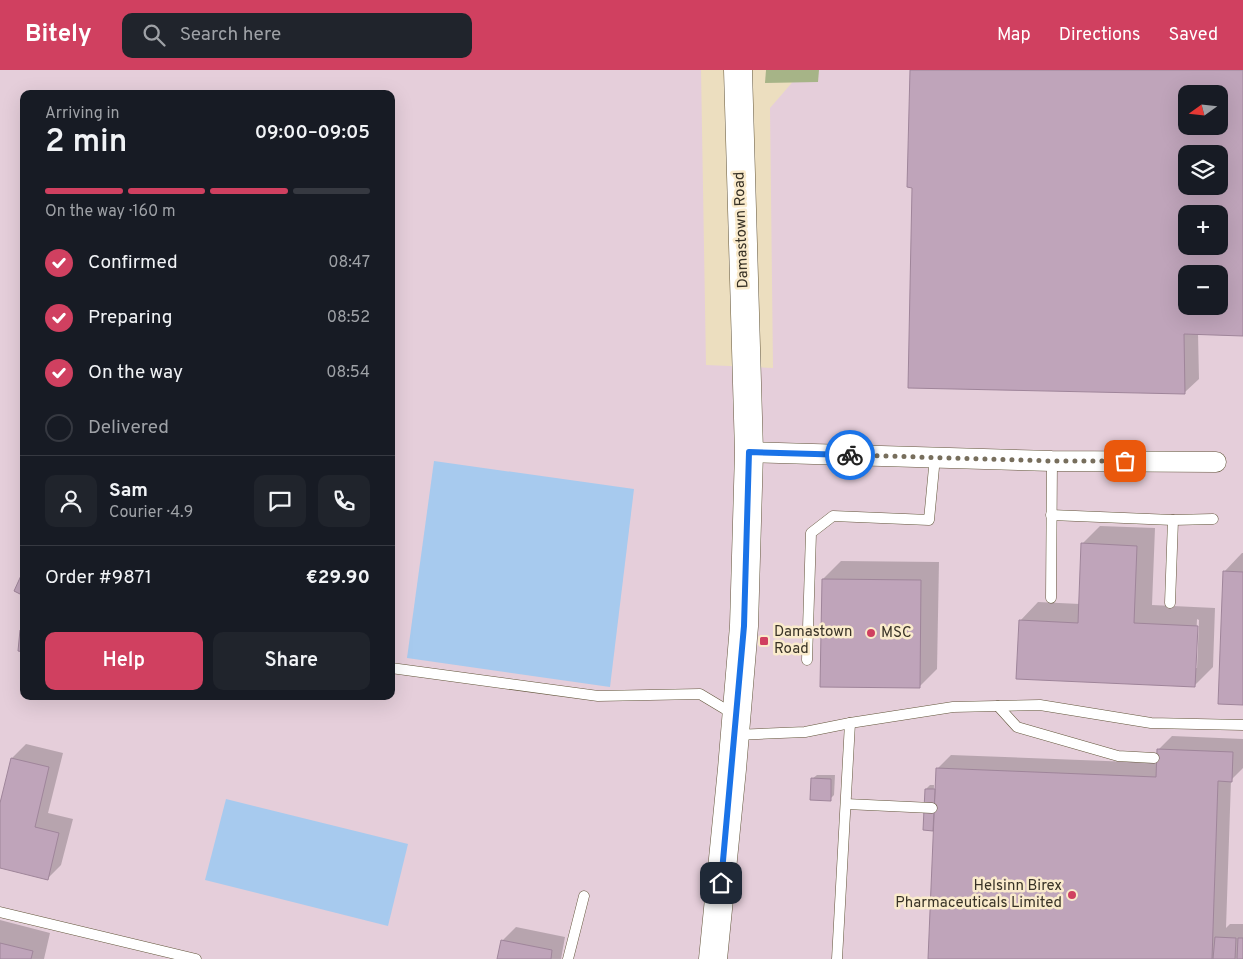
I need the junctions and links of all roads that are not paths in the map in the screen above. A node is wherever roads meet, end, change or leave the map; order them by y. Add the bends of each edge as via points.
1 (738, 70) edge
2 (749, 452) junction
3 (935, 457) junction
4 (1052, 461) junction
5 (1216, 462) dead end
6 (1051, 515) junction
7 (1213, 519) dead end
8 (1174, 520) junction
9 (1051, 598) dead end
10 (1170, 603) dead end
11 (807, 660) dead end
12 (395, 669) edge
13 (998, 706) junction
14 (850, 723) junction
15 (735, 725) junction
16 (1243, 725) edge
17 (1154, 758) dead end
18 (846, 804) junction
19 (932, 808) dead end
20 (584, 896) dead end
21 (0, 912) edge
22 (182, 957) edge
23 (196, 959) edge
24 (568, 959) edge
25 (713, 959) edge
26 (837, 959) edge

1 - 2 street, Damastown Road
2 - 3 street
2 - 15 street, Damastown Road via 744,626
3 - 4 street
3 - 11 lane via 929,520 833,516 811,533
4 - 5 street
4 - 6 lane
6 - 8 lane
6 - 9 lane
7 - 8 lane
8 - 10 lane
12 - 15 lane via 598,696 700,694
13 - 14 lane via 952,707
13 - 16 lane via 1040,705 1151,723
13 - 17 lane via 1017,728 1118,756
14 - 15 lane via 805,732
14 - 18 lane
15 - 25 street, Damastown Road
18 - 19 lane
18 - 26 lane
20 - 24 lane
21 - 22 lane
22 - 23 lane

